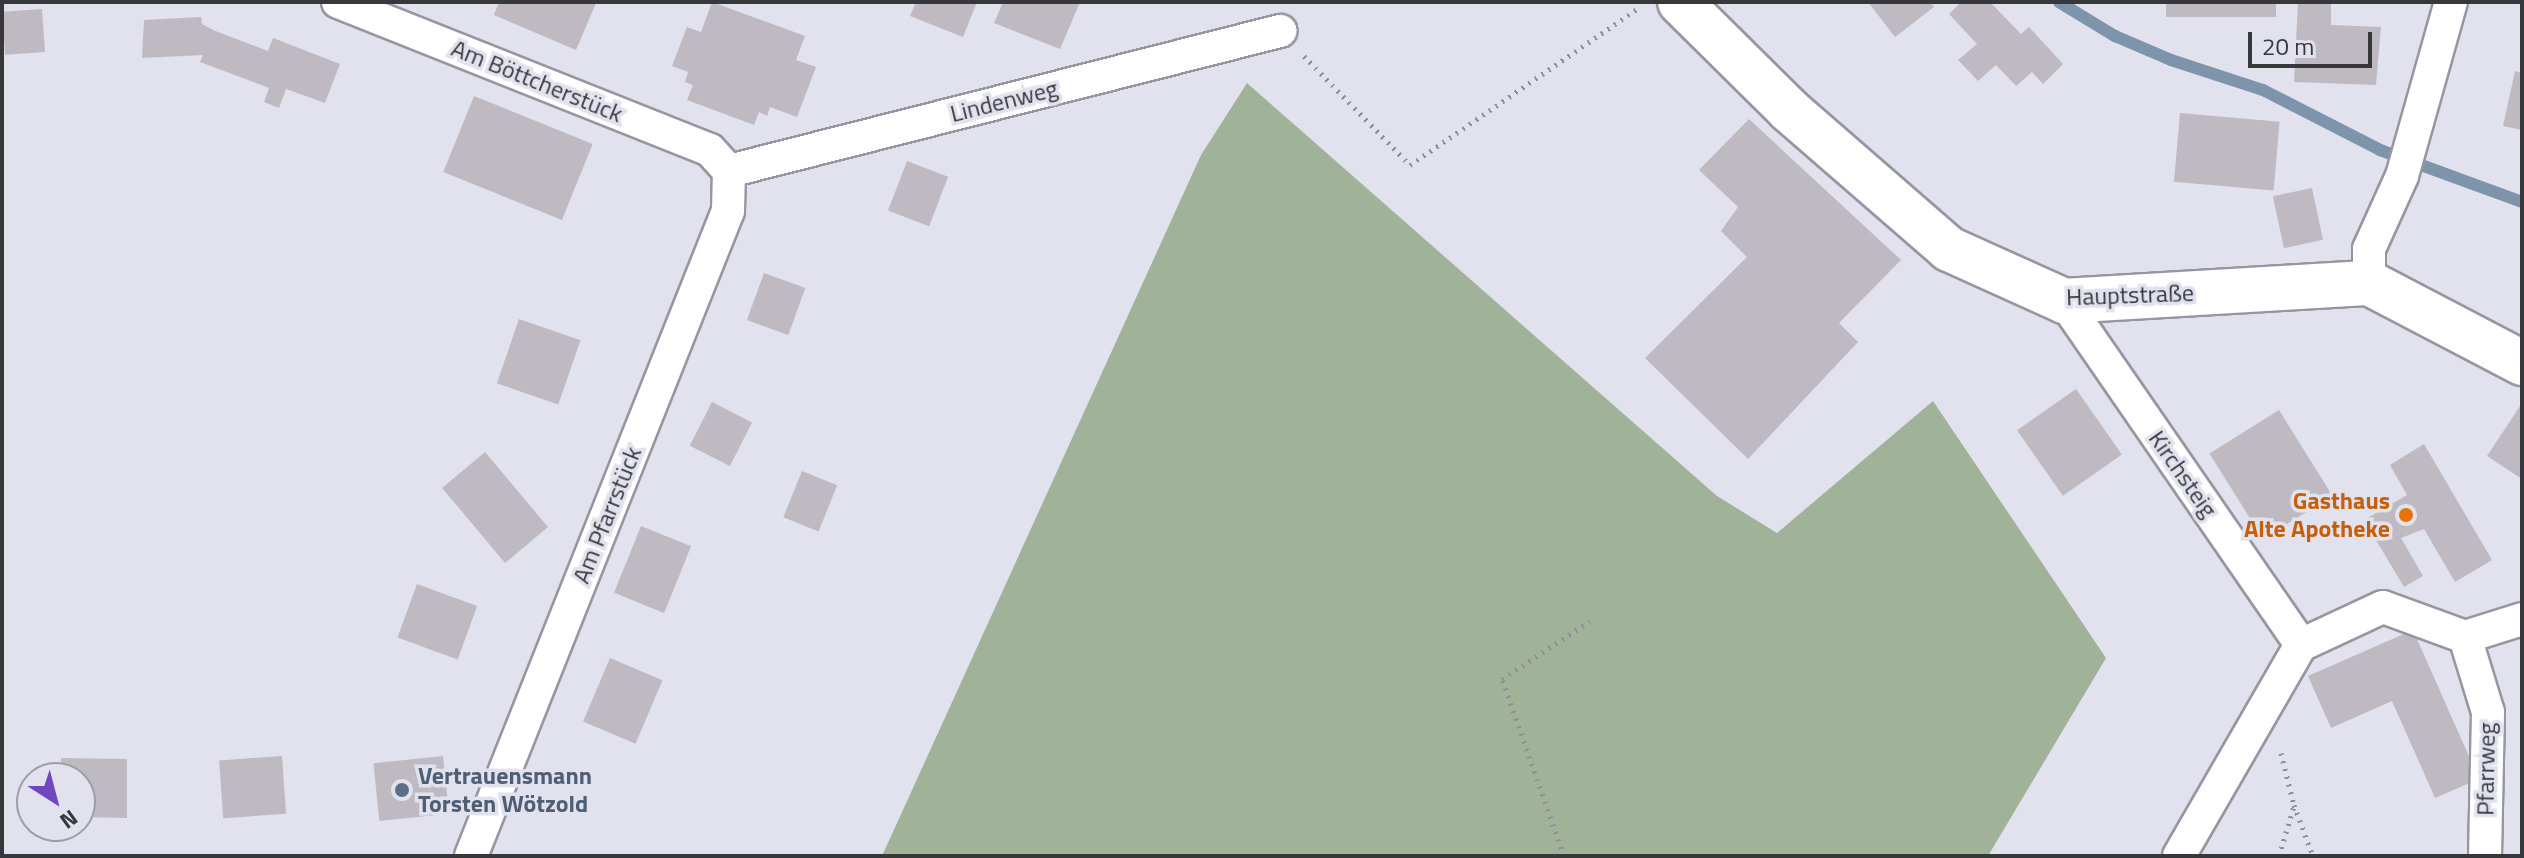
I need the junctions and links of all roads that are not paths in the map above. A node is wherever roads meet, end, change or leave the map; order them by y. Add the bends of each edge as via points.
1 (338, 2) edge
2 (1680, 2) edge
3 (2451, 2) edge
4 (1280, 31) road end
5 (729, 171) junction
6 (2369, 283) junction
7 (2064, 301) junction
8 (2522, 363) edge
9 (2522, 619) edge
10 (2465, 637) junction
11 (2301, 645) junction
12 (471, 856) edge
13 (2179, 856) edge
14 (2485, 856) edge

1 - 5 street, Am Böttcherstück via 710,150
2 - 7 main road, Hauptstraße via 1789,110 1949,249
3 - 6 street via 2402,176 2369,249
4 - 5 street, Lindenweg
5 - 12 street, Am Pfarrstück via 728,211
6 - 7 main road, Hauptstraße
6 - 8 main road
7 - 11 street, Kirchsteig
9 - 10 street
10 - 11 street via 2383,607
10 - 14 street, Pfarrweg via 2488,712
11 - 13 street

